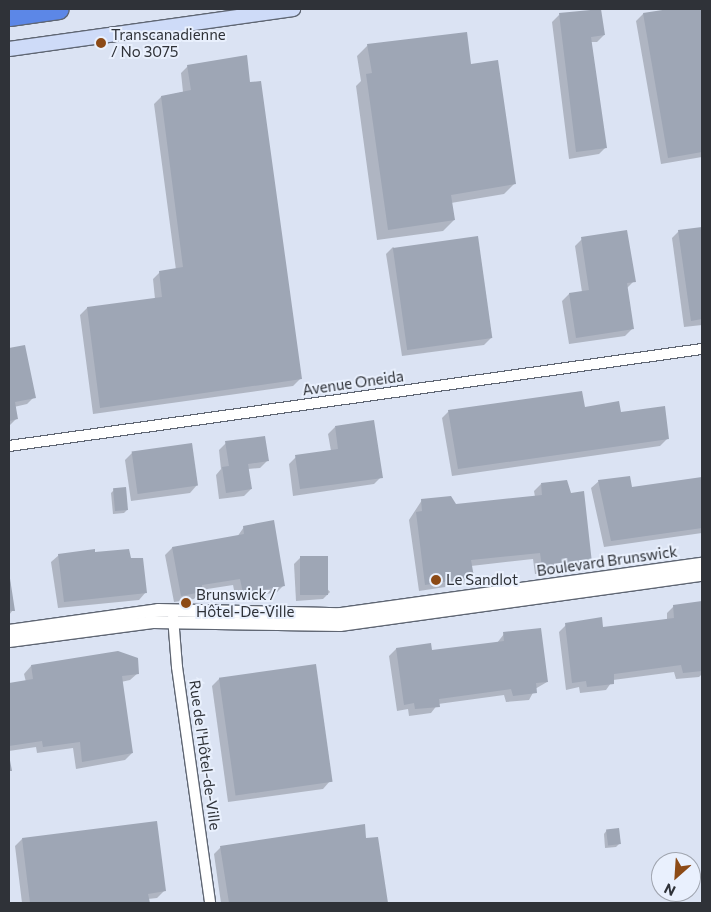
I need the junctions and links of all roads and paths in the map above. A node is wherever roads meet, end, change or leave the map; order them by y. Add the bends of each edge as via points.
1 (59, 9) edge
2 (294, 9) edge
3 (9, 16) edge
4 (9, 49) edge
5 (702, 349) edge
6 (9, 446) edge
7 (702, 564) edge
8 (702, 575) edge
9 (174, 616) junction
10 (9, 631) edge
11 (9, 641) edge
12 (210, 903) edge

1 - 3 highway
2 - 4 main road
5 - 6 street, Avenue Oneida
7 - 9 street, Boulevard Brunswick via 340,614
8 - 9 street, Boulevard Brunswick via 340,625
9 - 10 street, Boulevard Brunswick via 152,611
9 - 11 street, Boulevard Brunswick
9 - 12 street, Rue de l'Hôtel-de-Ville

